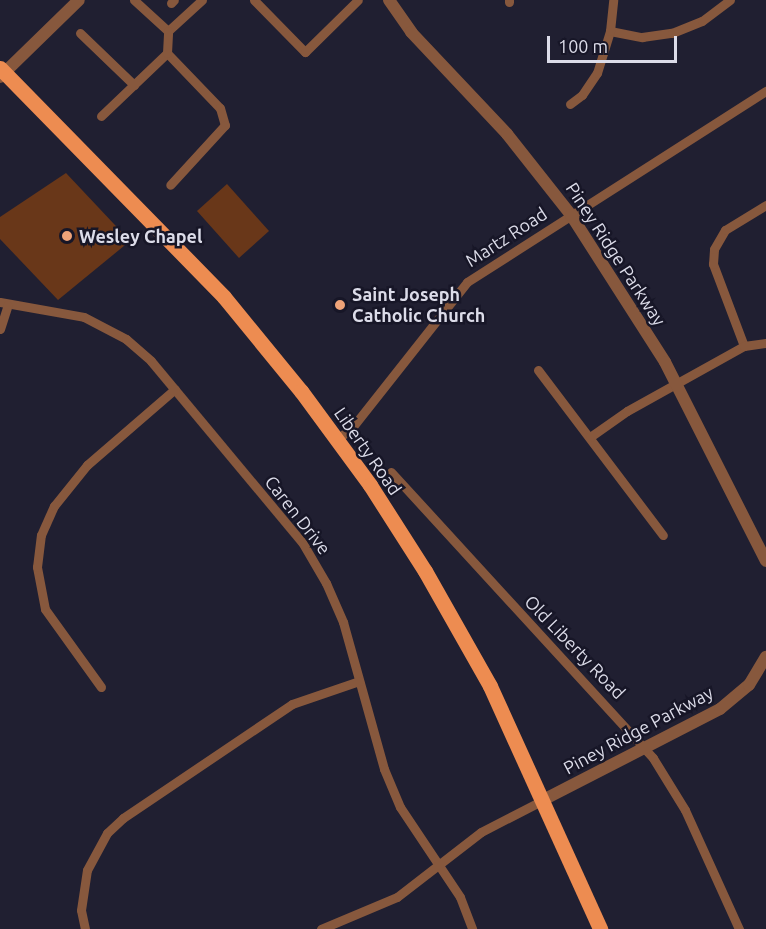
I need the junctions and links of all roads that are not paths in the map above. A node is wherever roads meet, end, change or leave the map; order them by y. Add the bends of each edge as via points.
1 (79, 0) edge
2 (134, 0) edge
3 (202, 0) edge
4 (254, 0) edge
5 (358, 0) edge
6 (389, 0) edge
7 (613, 0) edge
8 (730, 0) edge
9 (168, 31) junction
10 (610, 31) junction
11 (80, 33) dead end
12 (167, 53) junction
13 (1, 72) edge
14 (134, 84) junction
15 (766, 91) edge
16 (570, 104) dead end
17 (101, 116) dead end
18 (170, 185) dead end
19 (766, 205) edge
20 (571, 215) junction
21 (4, 304) edge
22 (0, 329) edge
23 (766, 343) edge
24 (744, 346) junction
25 (538, 370) dead end
26 (676, 383) junction
27 (176, 389) junction
28 (590, 437) junction
29 (337, 439) junction
30 (391, 472) dead end
31 (663, 535) dead end
32 (766, 561) edge
33 (766, 657) edge
34 (358, 681) junction
35 (101, 687) dead end
36 (646, 750) junction
37 (543, 800) junction
38 (437, 867) junction
39 (85, 929) edge
40 (321, 929) edge
41 (472, 929) edge
42 (600, 929) edge
43 (739, 929) edge

1 - 13 street
2 - 9 street
3 - 9 street
4 - 5 street via 305,52
6 - 20 street, Piney Ridge Parkway via 411,32 507,134
7 - 10 street
8 - 10 street via 702,21 672,33 642,37
9 - 12 street
10 - 16 street via 597,73 582,95
11 - 14 street
12 - 14 street
12 - 18 street via 220,108 225,125
13 - 29 main road, Liberty Road via 200,270 278,361
14 - 17 street
15 - 20 street, Martz Road
19 - 24 street via 725,230 714,249 713,264
20 - 26 street, Piney Ridge Parkway
20 - 29 street, Martz Road via 467,282 351,429
21 - 22 street
21 - 27 street, Caren Drive via 84,317 111,329 152,361
23 - 24 street
24 - 26 street
25 - 28 street
26 - 28 street
26 - 32 street, Piney Ridge Parkway
27 - 34 street, Caren Drive via 314,559 343,622
27 - 35 street via 87,465 54,506 41,535 37,567 45,609
28 - 31 street
29 - 37 main road, Liberty Road via 397,526 468,645
30 - 36 street, Old Liberty Road
33 - 36 street, Piney Ridge Parkway via 731,702
34 - 38 street, Caren Drive via 393,790 410,826
34 - 39 street via 292,704 123,818 107,833 87,870 81,910
36 - 37 street, Piney Ridge Parkway
36 - 43 street, Old Liberty Road via 685,810
37 - 38 street via 481,832
37 - 42 main road, Liberty Road
38 - 40 street via 397,897
38 - 41 street, Caren Drive via 460,897

